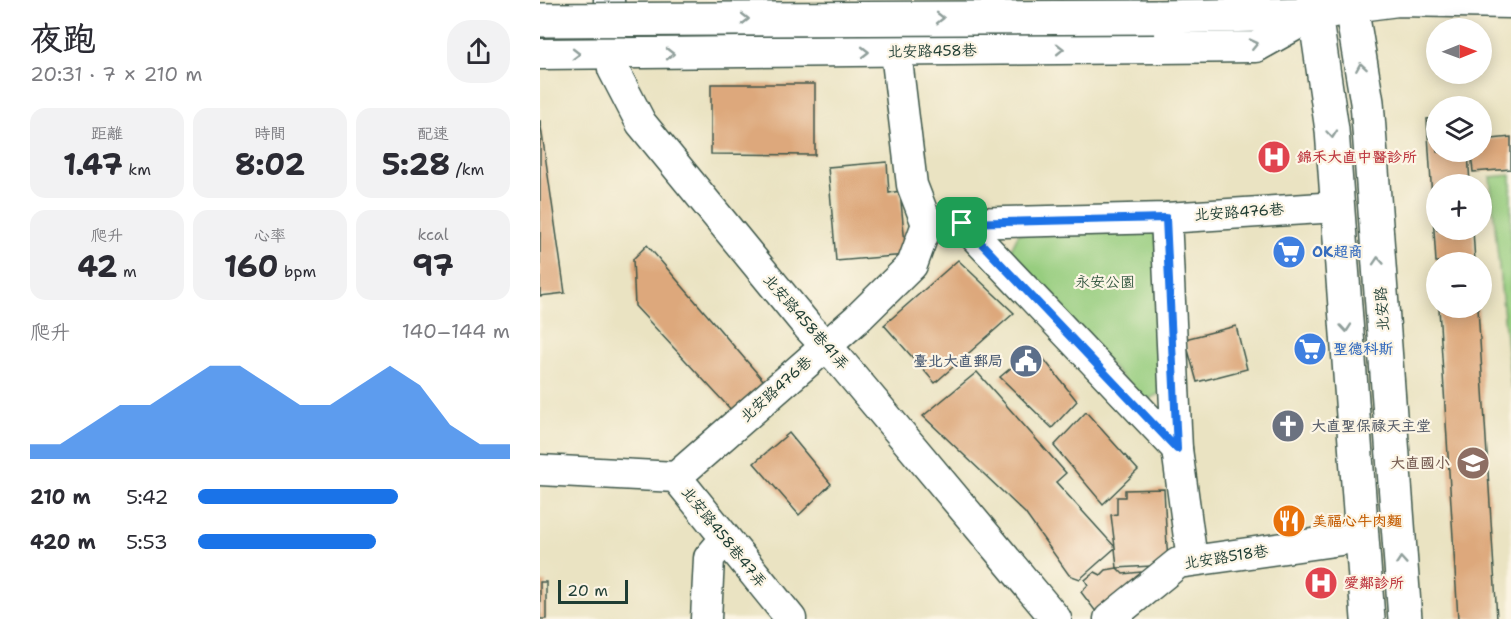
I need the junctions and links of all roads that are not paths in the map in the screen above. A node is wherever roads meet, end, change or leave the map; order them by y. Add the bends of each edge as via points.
1 (609, 0) edge
2 (1511, 3) edge
3 (1350, 4) edge
4 (1314, 7) edge
5 (540, 20) edge
6 (896, 52) junction
7 (540, 54) edge
8 (611, 54) junction
9 (1337, 207) junction
10 (1166, 218) junction
11 (962, 223) junction
12 (927, 224) junction
13 (825, 345) junction
14 (1177, 449) junction
15 (540, 470) edge
16 (675, 477) junction
17 (1362, 537) junction
18 (726, 538) junction
19 (1192, 560) junction
20 (706, 619) edge
21 (791, 619) edge
22 (1056, 619) edge
23 (1109, 619) edge
24 (1368, 619) edge
25 (1405, 619) edge

1 - 8 street, 北安路458巷41弄
2 - 3 street
3 - 4 main road
25 -> 3 main road, 北安路 via 1367,102
5 -> 4 main road, bridge via 1155,17
6 -> 4 street, 北安路458巷 via 1256,47
4 -> 9 main road via 1332,130
8 -> 6 street, 北安路458巷
6 - 12 street via 912,185
7 -> 8 street, 北安路458巷
8 - 13 street, 北安路458巷41弄 via 613,69 641,123
9 - 10 street, 北安路476巷
9 -> 17 main road
10 - 11 street, 北安路476巷
10 - 14 street
11 - 12 street, 北安路476巷
11 - 14 street
12 - 13 street, 北安路476巷 via 912,265
13 - 16 street, 北安路476巷
13 - 22 street, 北安路458巷41弄
14 - 19 street
15 - 16 street, 北安路458巷47弄
16 - 18 street, 北安路458巷47弄
17 - 19 street, 北安路518巷
17 - 24 main road
18 - 20 street via 709,558
18 - 21 street, 北安路458巷47弄
19 - 23 street, 北安路518巷 via 1178,563

